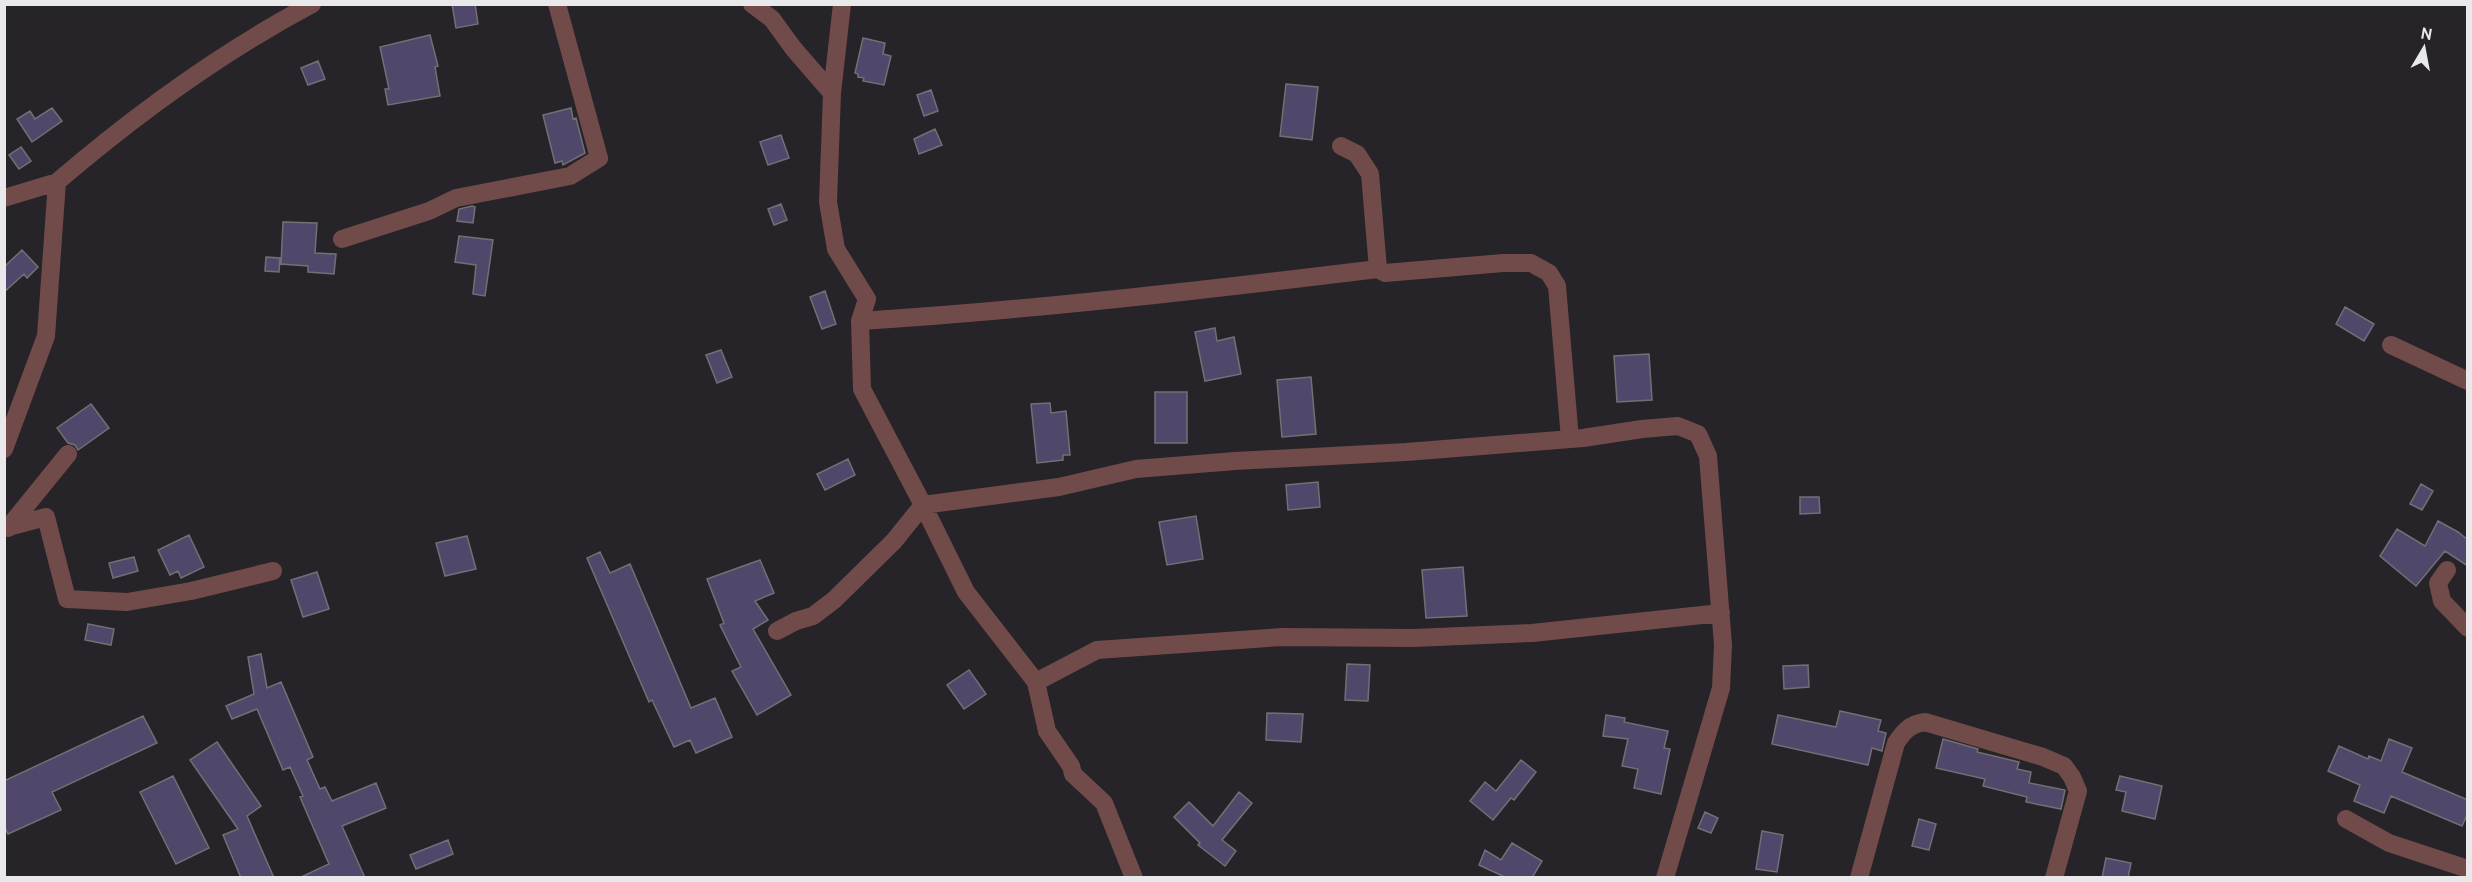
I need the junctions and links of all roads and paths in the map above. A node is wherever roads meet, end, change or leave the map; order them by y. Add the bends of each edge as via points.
1 (312, 4) edge
2 (557, 4) edge
3 (752, 4) edge
4 (842, 4) edge
5 (832, 93) junction
6 (1341, 146) dead end
7 (57, 183) junction
8 (4, 198) edge
9 (342, 239) dead end
10 (1378, 269) junction
11 (860, 321) junction
12 (2391, 345) dead end
13 (2468, 381) edge
14 (1570, 439) junction
15 (4, 449) edge
16 (68, 454) dead end
17 (923, 505) junction
18 (8, 529) edge
19 (2447, 570) dead end
20 (273, 571) dead end
21 (1721, 613) junction
22 (2468, 628) edge
23 (777, 631) dead end
24 (1036, 682) junction
25 (2346, 819) dead end
26 (2468, 869) edge
27 (1134, 878) edge
28 (1665, 878) edge
29 (1859, 878) edge
30 (2054, 878) edge

1 - 7 street via 190,79
2 - 9 street via 599,158 570,176 456,198 429,211
3 - 5 street via 772,20
4 - 5 street
5 - 11 street via 828,202 836,249 867,299
6 - 10 street via 1356,154 1370,174
7 - 8 street
7 - 15 street via 46,336
10 - 11 street via 1209,290
10 - 14 street via 1385,273 1531,263 1549,273 1557,286
11 - 17 street via 862,389
12 - 13 street
14 - 17 street via 1136,469 1059,488
14 - 21 street via 1678,426 1698,434 1708,456
16 - 18 street
17 - 23 street via 894,541 834,600 813,616
17 - 24 street via 966,592
18 - 20 street via 46,517 67,599 127,602
19 - 22 street via 2438,583 2442,601
21 - 24 street via 1532,633 1413,638 1282,637 1098,650
21 - 28 street via 1720,688
24 - 27 street via 1047,731 1073,774 1104,803
25 - 26 street via 2389,843
29 - 30 street via 1896,743 1904,730 1925,722 2064,766 2078,791

